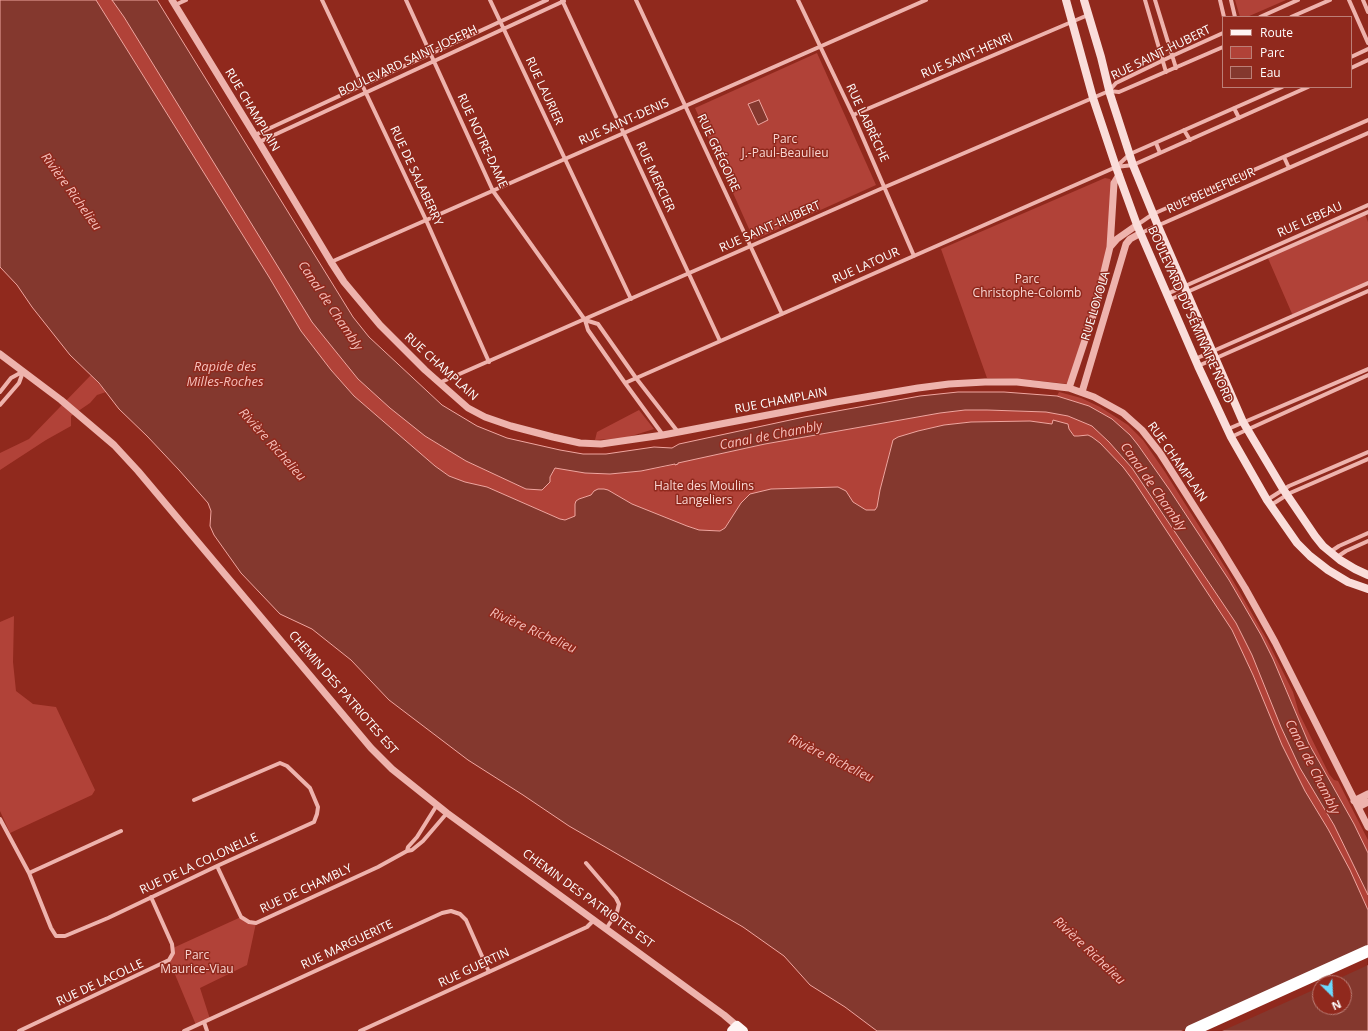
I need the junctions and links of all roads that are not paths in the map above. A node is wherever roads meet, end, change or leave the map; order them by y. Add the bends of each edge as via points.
1 (186, 0) edge
2 (322, 0) edge
3 (406, 0) edge
4 (490, 0) edge
5 (546, 0) edge
6 (563, 0) edge
7 (636, 0) edge
8 (798, 0) edge
9 (926, 0) edge
10 (1066, 0) edge
11 (1084, 0) edge
12 (1220, 0) edge
13 (1231, 0) edge
14 (1298, 0) edge
15 (1330, 0) edge
16 (1349, 0) edge
17 (1363, 0) edge
18 (174, 2) edge
19 (1146, 2) edge
20 (1156, 2) edge
21 (1368, 12) edge
22 (1088, 14) junction
23 (1224, 16) edge
24 (1235, 16) edge
25 (1262, 16) edge
26 (1293, 16) edge
27 (501, 21) junction
28 (1071, 22) junction
29 (504, 28) junction
30 (1222, 33) edge
31 (1368, 43) edge
32 (820, 46) junction
33 (1222, 47) edge
34 (1368, 49) edge
35 (430, 55) junction
36 (1172, 56) junction
37 (1352, 56) edge
38 (433, 60) junction
39 (1368, 60) edge
40 (1162, 61) junction
41 (1176, 68) junction
42 (1352, 68) edge
43 (1166, 72) junction
44 (362, 86) junction
45 (1280, 88) edge
46 (1306, 88) edge
47 (1108, 91) junction
48 (365, 92) junction
49 (1270, 92) junction
50 (1093, 98) junction
51 (1275, 102) junction
52 (685, 107) junction
53 (1234, 108) junction
54 (853, 115) junction
55 (1239, 118) junction
56 (1368, 120) edge
57 (1184, 130) junction
58 (1368, 133) edge
59 (624, 134) junction
60 (255, 135) junction
61 (1190, 140) junction
62 (259, 142) junction
63 (1156, 143) junction
64 (1160, 153) junction
65 (1130, 154) junction
66 (1284, 157) junction
67 (566, 159) junction
68 (1134, 165) junction
69 (1116, 167) junction
70 (1289, 168) junction
71 (1119, 175) junction
72 (885, 187) junction
73 (493, 191) junction
74 (1368, 205) edge
75 (1368, 212) edge
76 (1153, 214) junction
77 (426, 220) junction
78 (1137, 225) junction
79 (1158, 226) junction
80 (1140, 233) junction
81 (751, 247) junction
82 (1110, 247) junction
83 (1260, 253) junction
84 (914, 256) junction
85 (1262, 259) junction
86 (330, 262) junction
87 (689, 274) junction
88 (1368, 283) edge
89 (1186, 289) junction
90 (1368, 291) edge
91 (1168, 297) junction
92 (631, 299) junction
93 (1094, 313) junction
94 (782, 314) junction
95 (1294, 316) junction
96 (1105, 317) junction
97 (585, 320) junction
98 (1297, 323) junction
99 (720, 341) junction
100 (0, 354) edge
101 (1214, 356) junction
102 (489, 362) junction
103 (1197, 363) junction
104 (1368, 369) edge
105 (23, 372) junction
106 (1368, 375) edge
107 (636, 378) junction
108 (439, 383) junction
109 (625, 383) junction
110 (1069, 388) junction
111 (0, 392) edge
112 (1082, 392) junction
113 (1306, 396) junction
114 (1310, 401) junction
115 (0, 405) edge
116 (1245, 425) junction
117 (678, 432) junction
118 (1229, 433) junction
119 (663, 435) junction
120 (1368, 452) edge
121 (1368, 459) edge
122 (1285, 492) junction
123 (1269, 502) junction
124 (1368, 533) edge
125 (1368, 541) edge
126 (1330, 552) junction
127 (1337, 558) junction
128 (1368, 575) edge
129 (1368, 589) edge
130 (1368, 794) edge
131 (194, 800) dead end
132 (1368, 802) edge
133 (1356, 804) junction
134 (437, 805) junction
135 (446, 813) junction
136 (0, 819) edge
137 (1368, 827) edge
138 (120, 831) dead end
139 (407, 851) junction
140 (586, 863) dead end
141 (217, 866) junction
142 (29, 873) junction
143 (151, 897) junction
144 (594, 920) junction
145 (606, 929) junction
146 (1368, 951) edge
147 (1368, 960) edge
148 (489, 972) junction
149 (204, 1022) junction
150 (737, 1029) edge
151 (19, 1031) edge
152 (184, 1031) edge
153 (207, 1031) edge
154 (360, 1031) edge
155 (1192, 1031) edge
156 (1211, 1031) edge

1 - 18 street
2 - 44 street, RUE DE SALABERRY
3 - 35 street, RUE NOTRE-DAME
4 - 27 street, RUE LAURIER
5 - 27 street, BOULEVARD SAINT-JOSEPH
6 - 29 street, BOULEVARD SAINT-JOSEPH
6 - 59 street, RUE MERCIER
7 - 52 street, RUE GRÉGOIRE
8 - 32 street, RUE LABRÈCHE
9 - 32 street, RUE SAINT-DENIS
10 - 28 main road, BOULEVARD DU SÉMINAIRE NORD
11 - 22 main road, BOULEVARD DU SÉMINAIRE NORD
12 - 23 street
13 - 24 street
14 - 25 street
15 - 26 street
16 - 31 street
17 - 21 street
18 - 60 street, RUE CHAMPLAIN
19 - 20 street
19 - 40 street
20 - 36 street
22 - 28 street, RUE SAINT-HENRI
22 - 47 main road, BOULEVARD DU SÉMINAIRE NORD
27 - 29 street, RUE LAURIER
27 - 35 street, BOULEVARD SAINT-JOSEPH
28 - 50 main road, BOULEVARD DU SÉMINAIRE NORD
28 - 54 street, RUE SAINT-HENRI
29 - 38 street, BOULEVARD SAINT-JOSEPH
29 - 67 street, RUE LAURIER
30 - 36 street, RUE SAINT-HUBERT
32 - 52 street, RUE SAINT-DENIS
32 - 54 street, RUE LABRÈCHE
33 - 41 street, RUE SAINT-HUBERT
34 - 37 street
35 - 38 street, RUE NOTRE-DAME
35 - 44 street, BOULEVARD SAINT-JOSEPH
36 - 40 street, RUE SAINT-HUBERT
36 - 41 street
38 - 48 street, BOULEVARD SAINT-JOSEPH
38 - 73 street, RUE NOTRE-DAME
39 - 42 street
40 - 43 street
40 - 47 street, RUE SAINT-HUBERT via 1116,83
41 - 43 street, RUE SAINT-HUBERT
43 - 47 street, RUE SAINT-HUBERT via 1119,92
44 - 48 street, RUE DE SALABERRY
44 - 60 street, BOULEVARD SAINT-JOSEPH
45 - 49 street, RUE LATOUR
46 - 51 street, RUE LATOUR
47 - 50 street, RUE SAINT-HUBERT
47 - 65 main road, BOULEVARD DU SÉMINAIRE NORD
48 - 62 street, BOULEVARD SAINT-JOSEPH
48 - 77 street, RUE DE SALABERRY
49 - 51 street
49 - 53 street, RUE LATOUR
50 - 69 main road, BOULEVARD DU SÉMINAIRE NORD
50 - 72 street, RUE SAINT-HUBERT
51 - 55 street, RUE LATOUR
52 - 59 street, RUE SAINT-DENIS
52 - 81 street, RUE GRÉGOIRE
53 - 55 street
53 - 57 street, RUE LATOUR
54 - 72 street, RUE LABRÈCHE
55 - 61 street, RUE LATOUR
56 - 66 street, RUE BELLEFLEUR
57 - 61 street
57 - 63 street, RUE LATOUR
58 - 70 street, RUE BELLEFLEUR
59 - 67 street, RUE SAINT-DENIS
59 - 87 street, RUE MERCIER
60 - 62 street, RUE CHAMPLAIN
61 - 64 street, RUE LATOUR
62 - 86 street, RUE CHAMPLAIN
63 - 64 street
63 - 65 street, RUE LATOUR
64 - 68 street, RUE LATOUR
65 - 68 main road, BOULEVARD DU SÉMINAIRE NORD
65 - 69 street, RUE LATOUR
66 - 70 street
66 - 76 street, RUE BELLEFLEUR
67 - 73 street, RUE SAINT-DENIS
67 - 92 street, RUE LAURIER
68 - 69 street, RUE LATOUR
68 - 76 main road, BOULEVARD DU SÉMINAIRE NORD
69 - 71 main road, BOULEVARD DU SÉMINAIRE NORD
69 - 84 street, RUE LATOUR
70 - 79 street, RUE BELLEFLEUR
71 - 78 main road, BOULEVARD DU SÉMINAIRE NORD
71 - 82 street, RUE LOYOLA via 1114,184
72 - 81 street, RUE SAINT-HUBERT
72 - 84 street, RUE LABRÈCHE
73 - 77 street, RUE SAINT-DENIS
73 - 97 street, RUE NOTRE-DAME
74 - 83 street, RUE LEBEAU
75 - 85 street, RUE LEBEAU
76 - 78 street, RUE BELLEFLEUR
76 - 79 main road, BOULEVARD DU SÉMINAIRE NORD
77 - 86 street, RUE SAINT-DENIS
77 - 102 street, RUE DE SALABERRY
78 - 80 main road, BOULEVARD DU SÉMINAIRE NORD
78 - 82 street
79 - 80 street, RUE BELLEFLEUR
79 - 89 main road, BOULEVARD DU SÉMINAIRE NORD
80 - 91 main road, BOULEVARD DU SÉMINAIRE NORD
80 - 96 street, RUE LOYOLA via 1126,244
81 - 87 street, RUE SAINT-HUBERT
81 - 94 street, RUE GRÉGOIRE
82 - 93 street, RUE LOYOLA
83 - 85 street
83 - 89 street, RUE LEBEAU
84 - 94 street, RUE LATOUR
85 - 89 street, RUE LEBEAU
86 - 108 street, RUE CHAMPLAIN via 380,325
87 - 92 street, RUE SAINT-HUBERT
87 - 99 street, RUE MERCIER
88 - 95 street
89 - 91 street, RUE LEBEAU
89 - 101 main road, BOULEVARD DU SÉMINAIRE NORD
90 - 98 street
91 - 103 main road, BOULEVARD DU SÉMINAIRE NORD
92 - 97 street, RUE SAINT-HUBERT
93 - 96 street
93 - 110 street, RUE LOYOLA
94 - 99 street, RUE LATOUR
95 - 98 street
95 - 101 street
96 - 112 street, RUE LOYOLA
97 - 102 street, RUE SAINT-HUBERT
97 - 107 street, RUE NOTRE-DAME via 598,324
97 - 109 street, RUE NOTRE-DAME via 588,330
98 - 101 street
99 - 107 street, RUE LATOUR
100 - 105 street, CHEMIN DES PATRIOTES EST
101 - 103 street
101 - 103 street
101 - 116 main road, BOULEVARD DU SÉMINAIRE NORD
102 - 108 street, RUE SAINT-HUBERT
103 - 118 main road, BOULEVARD DU SÉMINAIRE NORD
104 - 113 street
105 - 111 street via 11,378
105 - 115 street via 19,383
105 - 134 street, CHEMIN DES PATRIOTES EST via 114,445 371,748 392,769
106 - 114 street
107 - 109 street, RUE LATOUR
107 - 117 street, RUE NOTRE-DAME
108 - 119 street, RUE CHAMPLAIN via 468,408 485,417 553,437 580,443 601,444
109 - 119 street, RUE NOTRE-DAME
110 - 112 street, RUE CHAMPLAIN
110 - 117 street, RUE CHAMPLAIN via 1017,382 949,384
112 - 133 street, RUE CHAMPLAIN via 1128,417 1160,453 1259,612
113 - 114 street
113 - 116 street
114 - 116 street
116 - 118 street
116 - 118 street
116 - 122 main road, BOULEVARD DU SÉMINAIRE NORD
117 - 119 street, RUE CHAMPLAIN
118 - 123 main road, BOULEVARD DU SÉMINAIRE NORD
120 - 122 street
121 - 122 street
122 - 123 street
122 - 123 street
122 - 126 main road, BOULEVARD DU SÉMINAIRE NORD via 1311,531
123 - 129 main road, BOULEVARD DU SÉMINAIRE NORD via 1297,543 1318,563 1337,576
124 - 126 street
125 - 127 street
126 - 127 main road, BOULEVARD DU SÉMINAIRE NORD
127 - 128 main road, BOULEVARD DU SÉMINAIRE NORD
130 - 133 street
131 - 141 street, RUE DE LA COLONELLE via 280,763 287,766 310,788 318,807 314,822
132 - 133 street
133 - 137 street, RUE CHAMPLAIN
134 - 135 street, CHEMIN DES PATRIOTES EST
134 - 139 street, RUE DE CHAMBLY
135 - 139 street, RUE DE CHAMBLY via 423,841
135 - 144 street, CHEMIN DES PATRIOTES EST
136 - 142 street, RUE DE LA COLONELLE
138 - 142 street
139 - 141 street, RUE DE CHAMBLY via 256,923 241,917
140 - 145 street via 619,904
141 - 143 street, RUE DE LA COLONELLE
142 - 143 street, RUE DE LA COLONELLE via 56,936 65,936
143 - 151 street, RUE DE LACOLLE via 172,944 173,953 169,960
144 - 145 street, CHEMIN DES PATRIOTES EST
144 - 148 street, RUE GUERTIN via 587,927
145 - 150 street, CHEMIN DES PATRIOTES EST via 724,1015
146 - 155 highway
147 - 156 highway
148 - 149 street, RUE MARGUERITE via 466,920 460,914 451,911
148 - 154 street, RUE GUERTIN
149 - 152 street, RUE MARGUERITE
149 - 153 street

